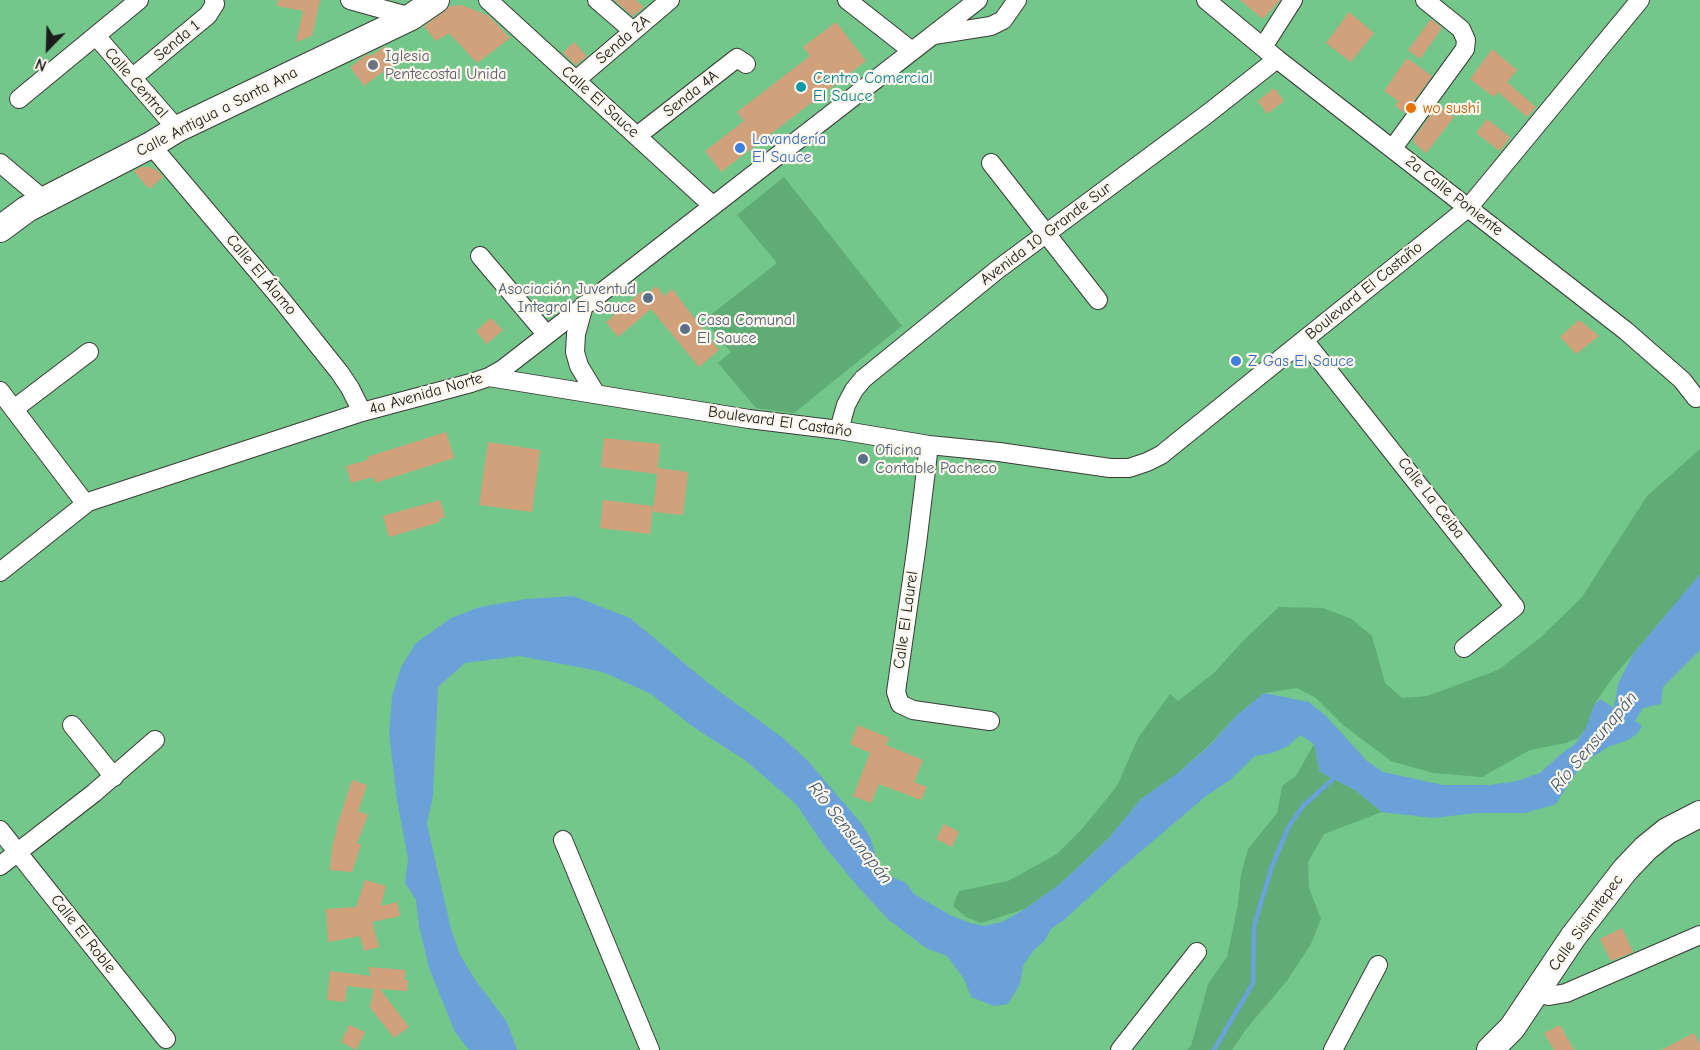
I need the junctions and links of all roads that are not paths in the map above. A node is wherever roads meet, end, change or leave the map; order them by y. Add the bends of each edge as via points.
1 (139, 0) edge
2 (214, 0) edge
3 (350, 0) edge
4 (436, 0) edge
5 (488, 0) edge
6 (597, 0) edge
7 (670, 0) edge
8 (847, 0) edge
9 (978, 0) edge
10 (1017, 0) edge
11 (1206, 0) edge
12 (1293, 0) edge
13 (1425, 0) edge
14 (1629, 4) edge
15 (411, 17) junction
16 (633, 31) junction
17 (933, 35) junction
18 (96, 36) junction
19 (912, 51) junction
20 (1270, 53) junction
21 (746, 64) dead end
22 (132, 78) junction
23 (576, 80) junction
24 (19, 99) dead end
25 (177, 129) junction
26 (637, 136) junction
27 (151, 145) junction
28 (1393, 148) junction
29 (0, 163) edge
30 (991, 163) dead end
31 (44, 200) junction
32 (712, 205) junction
33 (1469, 207) junction
34 (0, 229) edge
35 (1046, 233) junction
36 (480, 256) dead end
37 (1098, 300) dead end
38 (584, 304) junction
39 (546, 334) junction
40 (1304, 340) junction
41 (89, 352) dead end
42 (489, 377) junction
43 (0, 391) edge
44 (597, 394) junction
45 (1696, 398) dead end
46 (14, 409) junction
47 (362, 412) junction
48 (839, 430) junction
49 (929, 445) junction
50 (86, 503) junction
51 (0, 572) edge
52 (1464, 648) dead end
53 (990, 721) dead end
54 (72, 725) dead end
55 (155, 740) dead end
56 (114, 777) junction
57 (1700, 814) edge
58 (0, 831) edge
59 (563, 840) dead end
60 (18, 852) junction
61 (0, 866) edge
62 (1700, 935) edge
63 (1197, 952) dead end
64 (1378, 965) dead end
65 (1536, 993) junction
66 (166, 1039) dead end
67 (650, 1050) edge
68 (1120, 1050) edge
69 (1333, 1050) edge
70 (1490, 1050) edge

1 - 18 street
2 - 22 street, Senda 1 via 208,15
3 - 15 street
4 - 15 street, Calle Antigua a Santa Ana
5 - 23 street, Calle El Sauce
6 - 16 street
7 - 16 street, Senda 2A
8 - 19 street
9 - 17 street, 4a Avenida Norte
10 - 17 street via 1003,20 991,26
11 - 20 street, 2a Calle Poniente
12 - 20 street, Avenida 10 Grande Sur
13 - 28 street via 1461,28 1465,49
14 - 33 street, Boulevard El Castaño
15 - 25 street, Calle Antigua a Santa Ana
16 - 23 street, Senda 2A
17 - 19 street, 4a Avenida Norte
18 - 22 street, Calle Central
18 - 24 street
19 - 32 street, 4a Avenida Norte
20 - 28 street, 2a Calle Poniente
20 - 35 street, Avenida 10 Grande Sur via 1206,116
21 - 26 street, Senda 4A via 737,58
22 - 25 street, Calle Central
23 - 26 street, Calle El Sauce
25 - 27 street, Calle Antigua a Santa Ana
26 - 32 street, Calle El Sauce
27 - 31 street, Calle Antigua a Santa Ana
27 - 47 street, Calle El Álamo via 340,373
28 - 33 street, 2a Calle Poniente
29 - 31 street
30 - 35 street
31 - 34 street, Calle Antigua a Santa Ana
32 - 38 street, 4a Avenida Norte
33 - 40 street, Boulevard El Castaño
33 - 45 street, 2a Calle Poniente via 1626,331 1682,380
35 - 37 street
35 - 48 street, Avenida 10 Grande Sur via 863,379 846,405
36 - 39 street
38 - 39 street, 4a Avenida Norte
38 - 44 street via 575,352
39 - 42 street, 4a Avenida Norte
40 - 49 street, Boulevard El Castaño via 1161,455 1129,468
40 - 52 street, Calle La Ceiba via 1515,607
41 - 46 street
42 - 44 street, Boulevard El Castaño
42 - 47 street, 4a Avenida Norte
43 - 46 street
44 - 48 street, Boulevard El Castaño
46 - 50 street
47 - 50 street, 4a Avenida Norte
48 - 49 street, Boulevard El Castaño
49 - 53 street, Calle El Laurel via 896,692 900,704 913,710
50 - 51 street, 4a Avenida Norte
54 - 56 street
55 - 56 street
56 - 60 street
57 - 65 street, Calle Sisimitepec via 1667,831 1625,870
58 - 60 street, Calle El Roble
59 - 67 street
60 - 61 street
60 - 66 street, Calle El Roble
62 - 65 street via 1566,993
63 - 68 street
64 - 69 street
65 - 70 street, Calle Sisimitepec via 1512,1028

